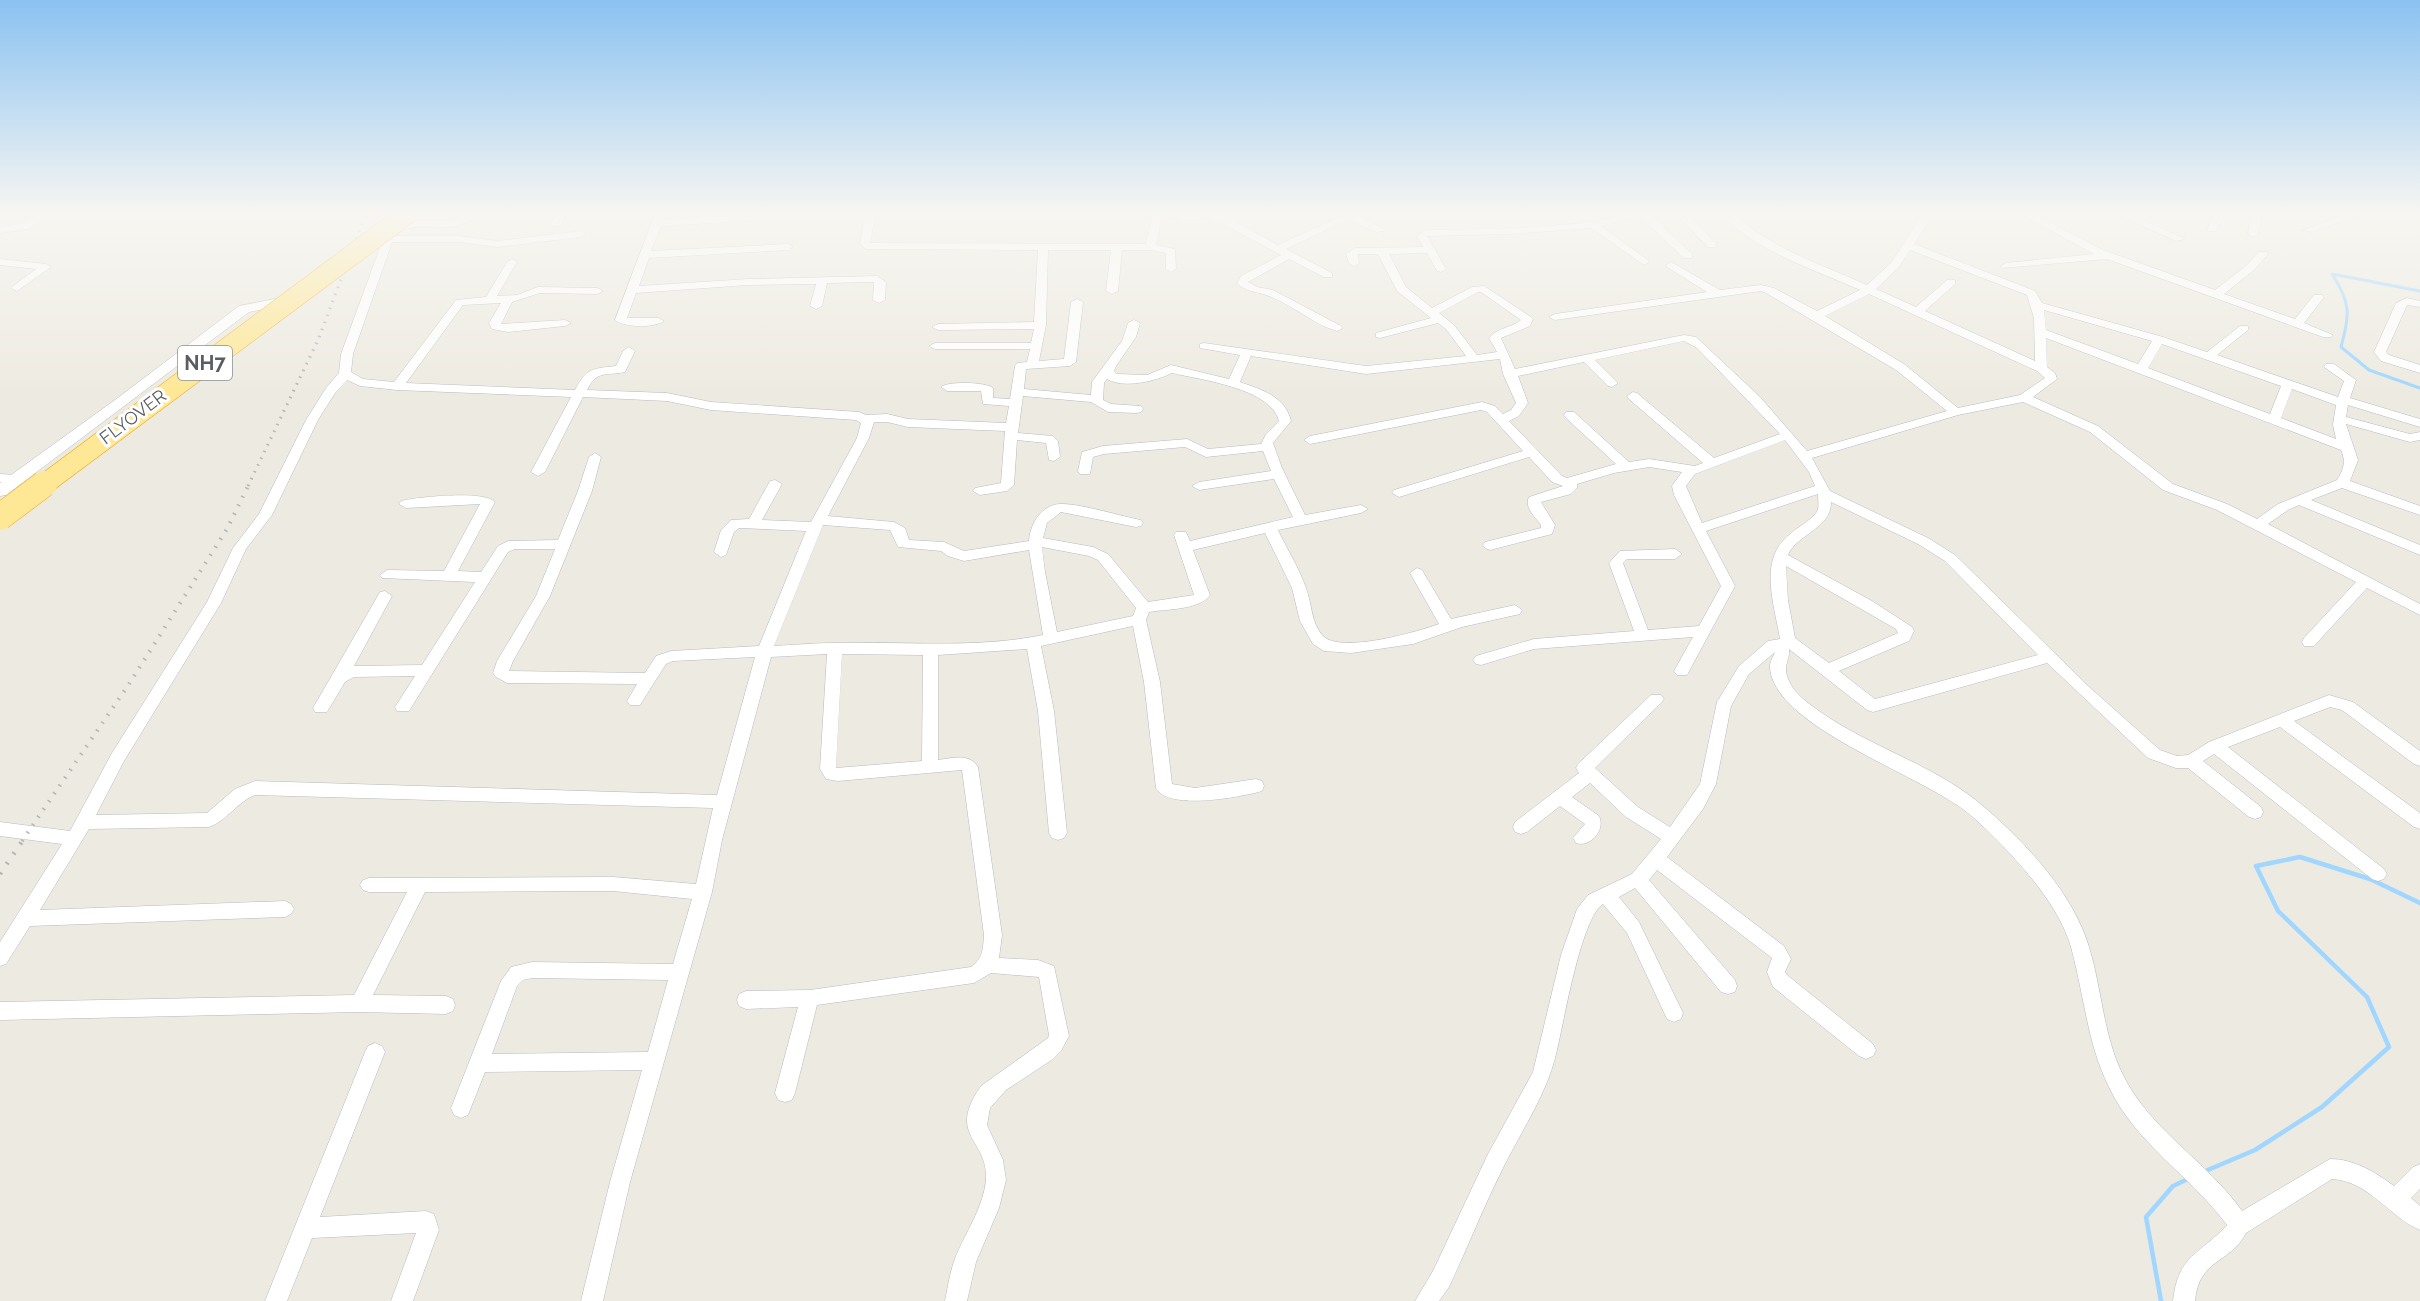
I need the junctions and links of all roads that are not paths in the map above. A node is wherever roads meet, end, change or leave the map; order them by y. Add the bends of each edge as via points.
1 (39, 272) edge
2 (325, 272) edge
3 (328, 272) edge
4 (376, 272) edge
5 (506, 272) edge
6 (638, 272) edge
7 (1042, 272) edge
8 (1114, 272) edge
9 (1257, 272) edge
10 (1322, 272) edge
11 (1392, 272) edge
12 (1682, 272) edge
13 (1828, 272) edge
14 (1888, 272) edge
15 (1975, 272) edge
16 (2151, 272) edge
17 (2245, 272) edge
18 (1328, 275) dead end
19 (822, 280) junction
20 (1951, 282) dead end
21 (17, 288) dead end
22 (632, 290) junction
23 (1868, 290) junction
24 (597, 291) dead end
25 (1112, 291) dead end
26 (1718, 294) junction
27 (2216, 295) junction
28 (2318, 297) dead end
29 (509, 298) junction
30 (490, 299) junction
31 (879, 300) dead end
32 (1077, 302) dead end
33 (2420, 304) edge
34 (2038, 305) junction
35 (816, 306) dead end
36 (1918, 311) junction
37 (1437, 316) junction
38 (1817, 316) junction
39 (1555, 317) dead end
40 (658, 321) dead end
41 (565, 323) dead end
42 (1134, 323) dead end
43 (2297, 324) junction
44 (1040, 325) junction
45 (939, 327) dead end
46 (1337, 328) dead end
47 (2244, 328) dead end
48 (2042, 332) junction
49 (1380, 335) dead end
50 (2327, 335) dead end
51 (2159, 339) junction
52 (935, 345) dead end
53 (1037, 346) junction
54 (1204, 346) dead end
55 (629, 351) dead end
56 (1247, 352) junction
57 (1504, 355) junction
58 (2210, 355) junction
59 (1473, 358) junction
60 (1587, 358) junction
61 (1033, 363) junction
62 (2330, 367) dead end
63 (2041, 368) junction
64 (2141, 369) junction
65 (2420, 369) edge
66 (1108, 371) junction
67 (345, 374) junction
68 (1509, 374) junction
69 (1612, 383) dead end
70 (1233, 384) junction
71 (2288, 384) junction
72 (396, 386) junction
73 (947, 387) dead end
74 (579, 393) junction
75 (1634, 396) dead end
76 (1016, 398) junction
77 (2024, 398) junction
78 (1097, 399) junction
79 (2343, 402) junction
80 (1137, 409) dead end
81 (1956, 412) junction
82 (1570, 415) dead end
83 (867, 419) junction
84 (2274, 419) junction
85 (2340, 419) junction
86 (1502, 420) junction
87 (2420, 423) edge
88 (1012, 432) junction
89 (1788, 435) junction
90 (2420, 436) edge
91 (1310, 440) dead end
92 (1267, 447) junction
93 (2346, 447) junction
94 (1532, 452) junction
95 (1806, 455) junction
96 (595, 457) dead end
97 (1054, 457) dead end
98 (1713, 464) junction
99 (1625, 466) junction
100 (1085, 471) dead end
101 (1690, 471) junction
102 (538, 472) dead end
103 (1280, 474) junction
104 (0, 478) edge
105 (17, 479) junction
106 (1570, 483) junction
107 (2342, 483) junction
108 (775, 484) dead end
109 (1199, 486) dead end
110 (0, 491) edge
111 (980, 491) dead end
112 (1825, 491) junction
113 (1399, 493) dead end
114 (2301, 501) junction
115 (406, 504) dead end
116 (0, 505) edge
117 (1361, 508) dead end
118 (2420, 511) edge
119 (0, 517) edge
120 (1301, 520) junction
121 (1136, 523) dead end
122 (753, 524) junction
123 (817, 524) junction
124 (2258, 525) junction
125 (0, 526) edge
126 (1270, 528) junction
127 (1698, 530) junction
128 (1037, 542) junction
129 (563, 545) junction
130 (1490, 545) dead end
131 (2420, 550) edge
132 (721, 552) dead end
133 (1675, 554) dead end
134 (1780, 558) junction
135 (1417, 573) dead end
136 (387, 575) dead end
137 (448, 576) junction
138 (485, 578) junction
139 (2364, 582) junction
140 (385, 596) dead end
141 (1515, 610) dead end
142 (2420, 610) edge
143 (1142, 614) junction
144 (1448, 627) junction
145 (1703, 631) junction
146 (1643, 635) junction
147 (1051, 640) junction
148 (2308, 642) dead end
149 (1033, 643) junction
150 (1785, 644) junction
151 (835, 648) junction
152 (931, 650) junction
153 (765, 651) junction
154 (2050, 657) junction
155 (1481, 660) dead end
156 (426, 670) junction
157 (1828, 670) junction
158 (1682, 671) dead end
159 (340, 678) junction
160 (649, 678) junction
161 (1656, 699) dead end
162 (634, 701) dead end
163 (403, 707) dead end
164 (321, 708) dead end
165 (2283, 721) junction
166 (2215, 746) junction
167 (2420, 760) edge
168 (2190, 761) junction
169 (930, 767) junction
170 (1589, 775) junction
171 (1256, 786) dead end
172 (1561, 798) junction
173 (723, 802) junction
174 (2255, 813) dead end
175 (84, 822) junction
176 (2420, 822) edge
177 (1521, 827) dead end
178 (0, 829) edge
179 (1058, 833) dead end
180 (1582, 837) dead end
181 (1672, 837) junction
182 (75, 839) junction
183 (1656, 859) junction
184 (2378, 874) dead end
185 (1638, 879) junction
186 (369, 885) dead end
187 (420, 885) junction
188 (704, 892) junction
189 (1606, 894) junction
190 (285, 909) dead end
191 (26, 918) junction
192 (0, 958) edge
193 (988, 965) junction
194 (680, 972) junction
195 (1728, 986) dead end
196 (810, 998) junction
197 (746, 1000) dead end
198 (359, 1003) junction
199 (446, 1005) dead end
200 (0, 1011) edge
201 (1674, 1013) dead end
202 (1866, 1050) dead end
203 (375, 1052) dead end
204 (655, 1061) junction
205 (478, 1063) junction
206 (785, 1093) dead end
207 (461, 1108) dead end
208 (2420, 1174) edge
209 (2395, 1200) junction
210 (2420, 1220) edge
211 (2239, 1225) junction
212 (305, 1228) junction
213 (276, 1301) edge
214 (402, 1301) edge
215 (592, 1301) edge
216 (956, 1301) edge
217 (1426, 1301) edge
218 (2184, 1301) edge

1 - 21 street
2 - 116 highway, FLYOVER / NH7
3 - 119 highway, FLYOVER / NH7, bridge
4 - 67 street via 346,354
5 - 30 street
6 - 22 street
7 - 44 street
8 - 25 street
9 - 46 street via 1242,284 1269,292
10 - 18 street
11 - 37 street via 1400,287
12 - 26 street
13 - 23 street
14 - 23 street
15 - 34 street via 2023,288
16 - 27 street
17 - 27 street
19 - 22 street
19 - 31 street via 879,280
19 - 35 street
20 - 36 street
22 - 40 street via 621,321
23 - 36 street
23 - 38 street
24 - 29 street via 538,290
26 - 38 street via 1764,288
26 - 39 street
27 - 43 street
28 - 43 street
29 - 30 street
29 - 41 street via 496,327
30 - 72 street via 458,304
32 - 61 street via 1071,360
33 - 65 street via 2402,303 2380,352 2385,358
34 - 48 street
34 - 51 street
36 - 63 street
37 - 49 street
37 - 57 street via 1476,289 1488,289 1528,320 1523,326 1495,336
37 - 59 street
38 - 81 street via 1900,368
42 - 66 street via 1128,341 1114,356
43 - 50 street
44 - 45 street
44 - 53 street
47 - 58 street
48 - 63 street
48 - 64 street
51 - 58 street
51 - 64 street
52 - 53 street
53 - 61 street
54 - 56 street
55 - 74 street via 621,369 590,374
56 - 59 street via 1366,369
56 - 70 street
57 - 59 street
57 - 68 street
58 - 71 street
60 - 68 street
60 - 69 street
60 - 89 street via 1692,339
61 - 76 street via 1022,366
62 - 79 street via 2350,380
63 - 77 street via 2051,379
64 - 84 street
66 - 70 street via 1116,378 1137,380 1176,369
66 - 78 street via 1098,382
67 - 72 street via 360,382
67 - 175 street via 312,420 265,515 240,548 214,603 118,758
68 - 86 street via 1522,403 1515,413
70 - 92 street via 1273,401 1283,412 1285,421
71 - 79 street
71 - 84 street
72 - 74 street
73 - 76 street via 987,388 987,401
74 - 83 street via 667,397 711,406
74 - 102 street
75 - 98 street
76 - 78 street
76 - 88 street
77 - 81 street
77 - 124 street via 2094,429 2168,487
78 - 80 street via 1108,408
79 - 85 street
79 - 87 street
81 - 95 street
82 - 99 street
83 - 88 street
83 - 123 street via 863,438
84 - 93 street
85 - 90 street via 2410,438
85 - 93 street
86 - 91 street via 1491,409 1472,407
86 - 94 street
88 - 97 street via 1049,439
88 - 111 street via 1007,486
89 - 95 street
89 - 98 street
92 - 100 street via 1206,453 1187,443 1103,450 1087,455
92 - 103 street
93 - 107 street via 2352,466
94 - 106 street via 1557,479
94 - 113 street
95 - 112 street
96 - 129 street
98 - 101 street
99 - 101 street via 1659,463
99 - 106 street
101 - 127 street via 1680,490
103 - 109 street
103 - 120 street
104 - 105 street
105 - 110 street
105 - 125 street via 244,309 297,299
106 - 130 street via 1566,491 1534,500 1548,525 1547,531
107 - 114 street
107 - 118 street
108 - 122 street
112 - 127 street
112 - 134 street via 1822,515 1790,539
112 - 154 street via 1950,558
114 - 124 street via 2283,507
114 - 131 street
115 - 137 street via 479,499 488,502
117 - 120 street
120 - 126 street
121 - 128 street via 1057,508 1038,526
122 - 123 street
122 - 132 street via 729,527
123 - 128 street via 894,526 900,531 903,544 944,547 960,556
123 - 153 street
124 - 139 street
126 - 143 street via 1184,541 1203,595
126 - 144 street via 1299,588 1307,621 1325,646 1351,648 1413,639
127 - 145 street via 1728,586
128 - 143 street via 1103,557
128 - 147 street
129 - 138 street via 510,545 503,549
129 - 160 street via 543,596 501,673 507,677
133 - 146 street via 1625,554 1616,563
134 - 150 street via 1779,595
134 - 157 street via 1907,631 1904,637
135 - 144 street
136 - 137 street
137 - 138 street
138 - 156 street
139 - 142 street
139 - 148 street
140 - 159 street
141 - 144 street
143 - 147 street
143 - 171 street via 1164,788 1185,795
145 - 146 street
145 - 158 street
146 - 155 street via 1534,644
147 - 149 street
149 - 152 street
149 - 179 street via 1046,711
150 - 157 street
150 - 181 street via 1770,647 1744,670 1723,706 1708,784
150 - 211 street via 1777,668 1794,699 1875,754 1958,795 1987,819 2048,888 2080,944 2098,1028 2117,1084
151 - 152 street
151 - 153 street
151 - 169 street via 829,772 838,775
152 - 169 street
153 - 160 street via 666,657
153 - 173 street
154 - 157 street via 1876,706
154 - 168 street via 2146,749 2176,762
156 - 159 street via 351,672
156 - 163 street
159 - 164 street
160 - 162 street
161 - 170 street via 1587,765 1584,770
165 - 166 street
165 - 167 street via 2322,702 2335,701
165 - 176 street
166 - 168 street
166 - 184 street
168 - 174 street
169 - 193 street via 963,763 970,767 993,935
170 - 172 street
170 - 181 street via 1632,812
172 - 177 street
172 - 180 street via 1593,821
173 - 175 street via 255,788 237,794 220,814 203,821
173 - 188 street
175 - 182 street
178 - 182 street
181 - 183 street
182 - 191 street
183 - 185 street
183 - 202 street via 1778,952 1782,959 1776,972 1780,981
185 - 189 street
185 - 195 street
186 - 187 street
187 - 188 street via 613,884
187 - 198 street
188 - 194 street
189 - 201 street via 1633,928
189 - 217 street via 1594,900 1583,914 1542,1074
190 - 191 street
191 - 192 street
193 - 196 street via 974,975
193 - 216 street via 1047,972 1059,1036 1051,1050 990,1089 979,1106 975,1126 996,1178 965,1260
194 - 204 street
194 - 205 street via 518,973 510,981
196 - 197 street
196 - 206 street
198 - 199 street
198 - 200 street
203 - 212 street
204 - 205 street
204 - 215 street via 620,1182
205 - 207 street
208 - 209 street
209 - 210 street
209 - 211 street via 2358,1176 2330,1169
211 - 218 street via 2237,1231 2199,1262 2187,1284
212 - 213 street
212 - 214 street via 426,1222 428,1230

